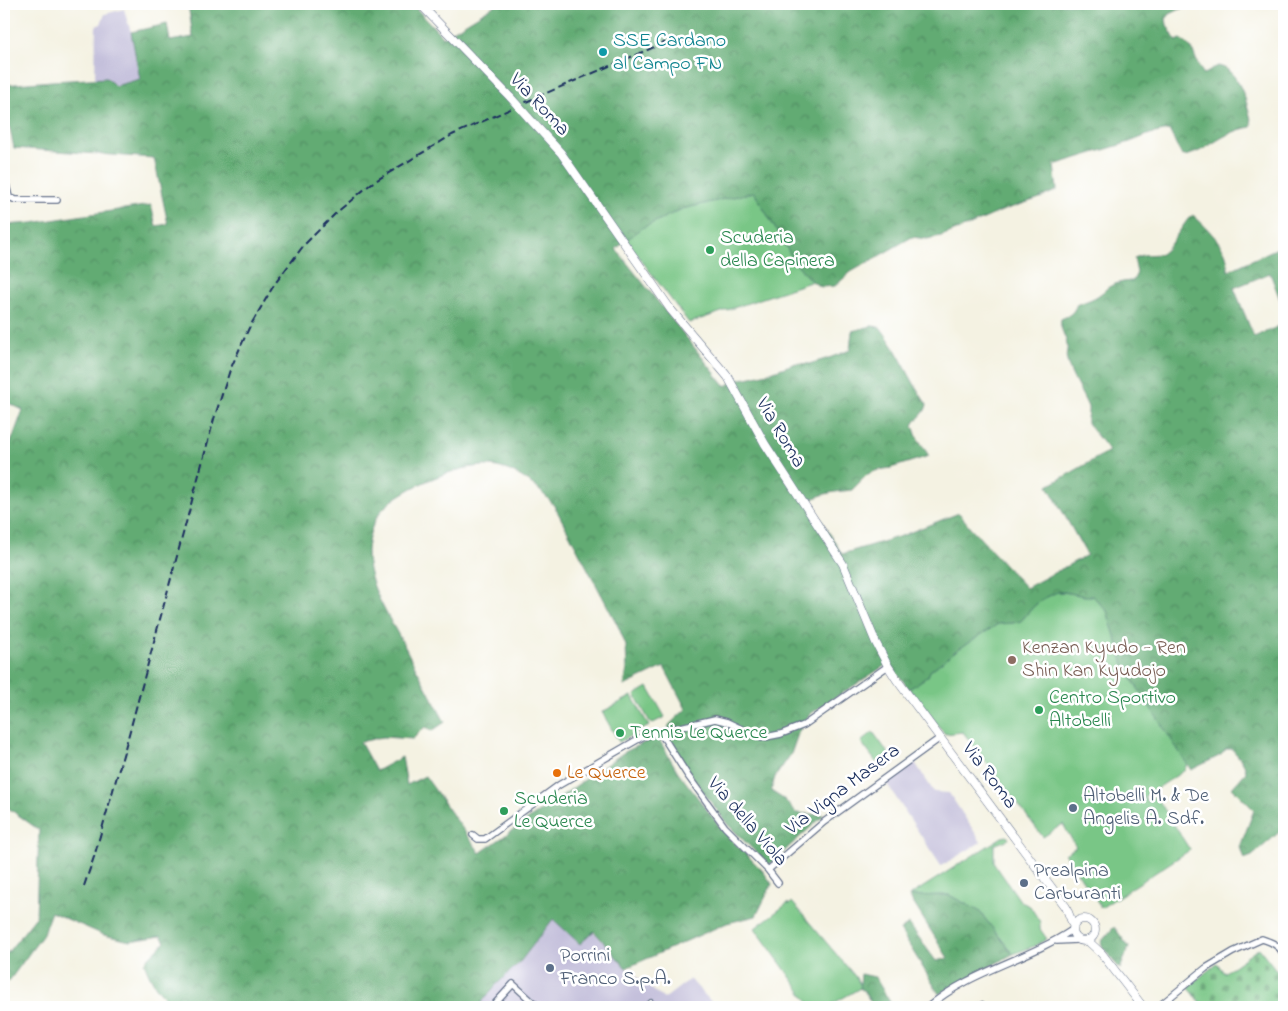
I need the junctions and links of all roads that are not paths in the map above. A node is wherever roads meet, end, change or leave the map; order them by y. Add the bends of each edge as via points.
1 (422, 5) edge
2 (4, 176) edge
3 (57, 200) dead end
4 (888, 666) junction
5 (660, 732) junction
6 (940, 738) junction
7 (473, 835) dead end
8 (768, 870) junction
9 (778, 882) dead end
10 (1066, 907) junction
11 (1086, 919) junction
12 (1073, 928) junction
13 (1094, 933) junction
14 (1078, 940) junction
15 (1087, 940) junction
16 (1055, 942) junction
17 (1102, 954) junction
18 (1284, 954) edge
19 (492, 1007) edge
20 (538, 1007) edge
21 (928, 1007) edge
22 (1143, 1007) edge
23 (1158, 1007) edge

1 - 4 street, Via Roma, bridge via 561,153 671,310 728,377 765,444 843,564
2 - 3 street via 12,199
4 - 5 street via 804,725 781,734 761,738 715,719
4 - 6 street, Via Roma via 902,690
5 - 7 street via 642,737 559,785 485,840
5 - 8 street, Via della Viola via 725,826
6 - 8 street, Via Vigna Masera via 824,822
6 - 10 street, Via Roma
8 - 9 street, Via della Viola
10 - 11 street, Via Roma
10 - 12 street, Via Roma
11 - 12 street via 1078,920
11 - 13 street, Via Roma via 1092,922
12 - 14 street, Via Roma
12 - 16 street
13 - 15 street
13 - 17 street, Via Roma
14 - 15 street
14 - 16 street
15 - 17 street, Via Roma
16 - 21 street via 958,985
17 - 22 street, Via Roma
18 - 23 street via 1281,948 1262,939 1206,968
19 - 20 street via 513,984

